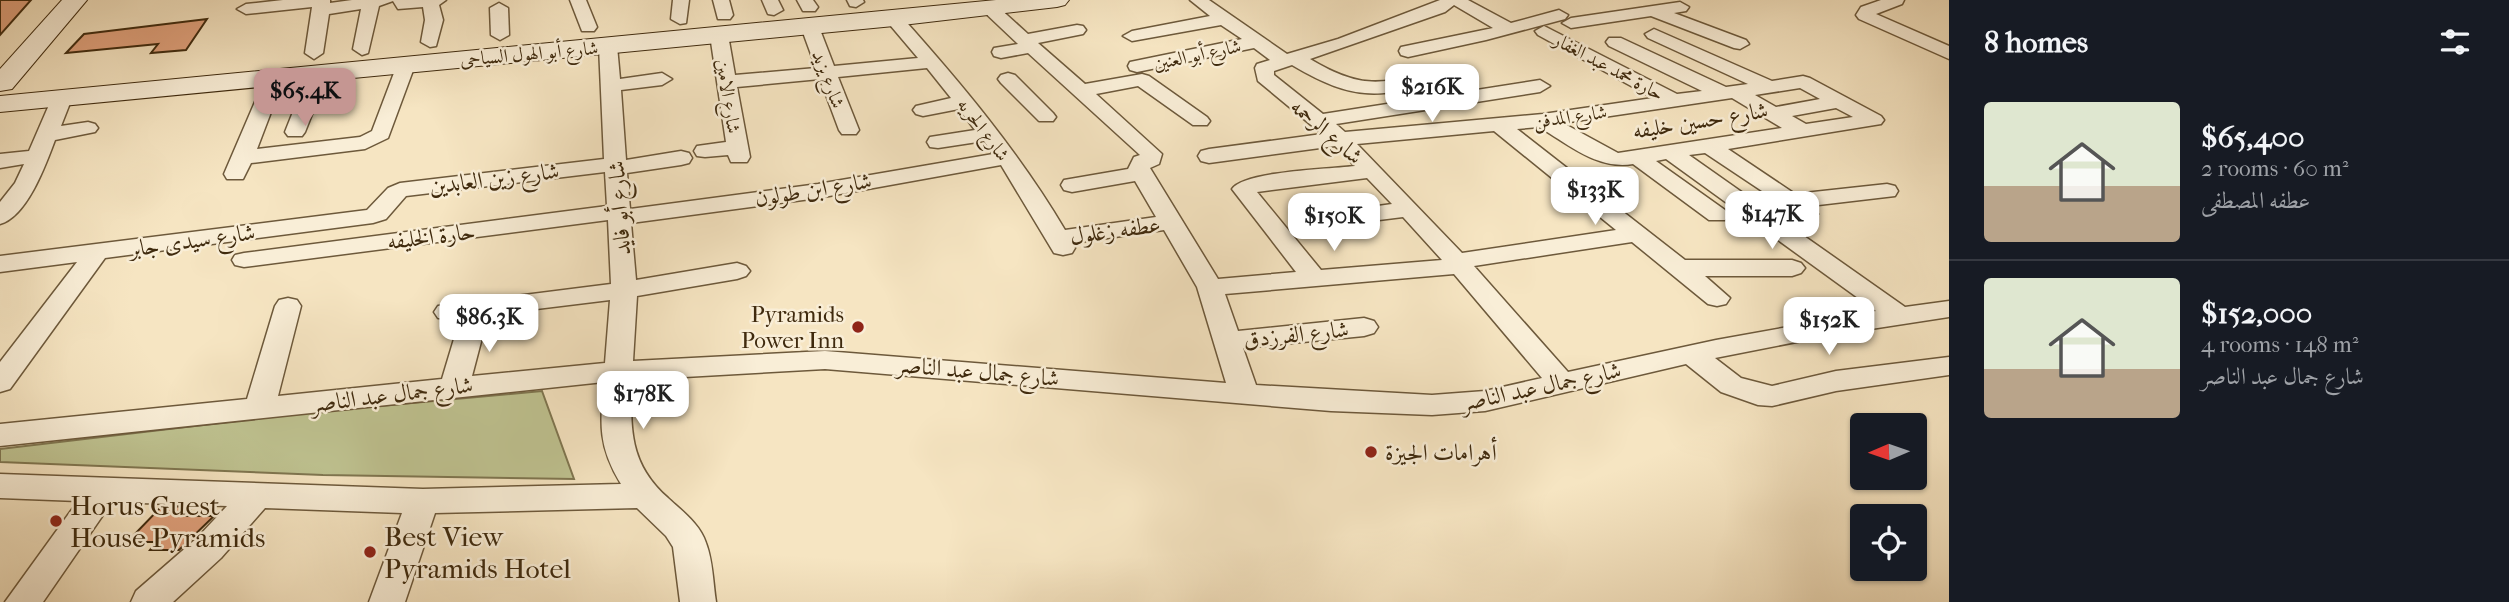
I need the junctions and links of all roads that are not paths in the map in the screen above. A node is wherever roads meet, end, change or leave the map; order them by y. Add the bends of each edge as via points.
1 (57, 0) edge
2 (75, 0) edge
3 (401, 0) edge
4 (578, 0) edge
5 (1057, 0) edge
6 (1198, 0) edge
7 (1535, 0) edge
8 (1896, 0) edge
9 (378, 1) edge
10 (434, 1) edge
11 (856, 1) edge
12 (1455, 2) edge
13 (321, 4) edge
14 (772, 5) edge
15 (499, 8) dead end
16 (1680, 8) dead end
17 (246, 9) dead end
18 (680, 9) edge
19 (888, 9) edge
20 (990, 9) junction
21 (808, 11) edge
22 (1653, 11) junction
23 (721, 17) edge
24 (1411, 18) junction
25 (1223, 19) junction
26 (1565, 19) junction
27 (588, 27) junction
28 (1509, 29) junction
29 (1077, 30) dead end
30 (1544, 31) dead end
31 (1654, 34) dead end
32 (500, 35) junction
33 (1344, 35) junction
34 (1132, 36) dead end
35 (1592, 36) dead end
36 (1388, 38) dead end
37 (1458, 41) junction
38 (1615, 42) dead end
39 (1028, 43) junction
40 (1740, 44) dead end
41 (608, 46) junction
42 (362, 48) junction
43 (436, 48) junction
44 (1408, 51) junction
45 (1001, 52) dead end
46 (1275, 52) junction
47 (1949, 53) edge
48 (932, 62) junction
49 (316, 63) junction
50 (406, 65) junction
51 (1137, 66) dead end
52 (827, 72) junction
53 (6, 74) edge
54 (1445, 75) junction
55 (274, 78) junction
56 (662, 79) dead end
57 (1009, 79) dead end
58 (727, 82) junction
59 (1805, 82) joint
60 (610, 86) junction
61 (1540, 86) dead end
62 (1770, 87) junction
63 (1079, 90) junction
64 (1189, 91) dead end
65 (1730, 93) junction
66 (1478, 96) junction
67 (1167, 97) junction
68 (62, 98) junction
69 (1027, 98) junction
70 (1674, 101) junction
71 (1841, 101) junction
72 (964, 102) junction
73 (923, 110) dead end
74 (1773, 114) junction
75 (1046, 117) dead end
76 (1543, 120) junction
77 (1874, 120) joint
78 (1200, 121) dead end
79 (1317, 121) junction
80 (384, 122) junction
81 (1499, 125) junction
82 (88, 128) dead end
83 (849, 131) dead end
84 (1802, 131) junction
85 (295, 132) junction
86 (988, 134) junction
87 (47, 135) junction
88 (1340, 139) junction
89 (938, 142) dead end
90 (1707, 145) junction
91 (705, 151) dead end
92 (1669, 151) junction
93 (38, 156) junction
94 (243, 156) junction
95 (1209, 156) dead end
96 (1637, 157) junction
97 (681, 158) dead end
98 (1006, 158) junction
99 (0, 161) edge
100 (616, 166) junction
101 (1372, 171) junction
102 (1142, 173) junction
103 (1072, 185) dead end
104 (1887, 191) dead end
105 (1409, 209) junction
106 (383, 210) joint
107 (619, 214) junction
108 (1717, 215) dead end
109 (0, 217) edge
110 (1315, 221) dead end
111 (1171, 222) junction
112 (1639, 234) junction
113 (1060, 243) joint
114 (96, 253) junction
115 (244, 260) dead end
116 (1459, 263) junction
117 (0, 264) edge
118 (1680, 268) junction
119 (1792, 268) dead end
120 (737, 271) dead end
121 (1314, 278) junction
122 (1210, 287) junction
123 (624, 290) junction
124 (1717, 298) dead end
125 (288, 306) dead end
126 (476, 309) junction
127 (1949, 309) edge
128 (447, 312) dead end
129 (1899, 315) junction
130 (1364, 327) dead end
131 (1228, 341) junction
132 (1690, 354) junction
133 (1949, 366) edge
134 (619, 371) junction
135 (0, 382) edge
136 (1562, 383) junction
137 (455, 386) junction
138 (1244, 394) junction
139 (259, 410) junction
140 (0, 435) edge
141 (0, 486) edge
142 (104, 489) junction
143 (257, 495) junction
144 (644, 496) junction
145 (423, 501) junction
146 (23, 602) edge
147 (149, 602) edge
148 (387, 602) edge
149 (698, 602) edge

1 - 53 main road
2 - 53 main road
3 - 10 street via 404,5
4 - 27 street
5 - 20 main road, شارع أبو الهول السياحى
6 - 25 street
7 - 26 street
8 - 47 street via 1865,15
9 - 13 street
9 - 42 street
10 - 43 street
11 - 19 main road, شارع أبو الهول السياحى
11 - 21 main road, شارع أبو الهول السياحى
12 - 24 street
12 - 28 street
13 - 17 street
13 - 49 street
14 - 21 main road, شارع أبو الهول السياحى
14 - 23 main road, شارع أبو الهول السياحى
15 - 32 street
16 - 22 street
18 - 23 main road, شارع أبو الهول السياحى
18 - 27 main road, شارع أبو الهول السياحى
19 - 20 main road, شارع أبو الهول السياحى
19 - 21 main road, شارع أبو الهول السياحى
19 - 48 street, شارع الحريه
20 - 39 street
21 - 23 main road, شارع أبو الهول السياحى
21 - 52 street, شارع يزيد
22 - 26 street
22 - 40 street
23 - 41 main road, شارع أبو الهول السياحى
23 - 58 street, شارع الامين
24 - 33 street
24 - 37 street
25 - 34 street
25 - 46 street
26 - 28 street
26 - 35 street
27 - 32 main road, شارع أبو الهول السياحى
28 - 37 street
29 - 39 street
30 - 70 street, حارة محمد عبد الغفار
31 - 62 street
32 - 43 main road, شارع أبو الهول السياحى
33 - 46 street
33 - 46 street
36 - 44 street
37 - 44 street
38 - 65 street, حارة محمد عبد الغفار
39 - 45 street
39 - 63 street
41 - 43 main road, شارع أبو الهول السياحى
41 - 60 street, شارع أبو فايد
42 - 43 main road, شارع أبو الهول السياحى
42 - 49 main road, شارع أبو الهول السياحى
43 - 50 main road, شارع أبو الهول السياحى
44 - 54 street
46 - 51 street, شارع أبو العنين
46 - 54 street via 1356,87
46 - 79 street, شارع الرحمه via 1263,74
48 - 52 street
48 - 72 street, شارع الحريه
49 - 50 main road, شارع أبو الهول السياحى
49 - 53 main road, شارع أبو الهول السياحى
49 - 55 main road, شارع أبو الهول السياحى
49 - 85 street
50 - 80 street
52 - 58 street
52 - 83 street, شارع يزيد
53 - 68 main road, شارع أبو الهول السياحى
54 - 66 street
55 - 68 main road, شارع أبو الهول السياحى
55 - 94 street
56 - 60 street
57 - 69 street
58 - 91 street, شارع الامين via 738,152
59 - 62 street, شارع المدفن
59 - 71 street
60 - 100 street, شارع أبو فايد
61 - 66 street
62 - 65 street, شارع المدفن
63 - 67 street via 1139,80
63 - 69 street
63 - 102 street via 1151,154 1151,159 1140,164
64 - 67 street
65 - 70 street, شارع المدفن
65 - 74 street, حارة محمد عبد الغفار
66 - 79 street
67 - 78 street
68 - 87 street
69 - 75 street
70 - 76 street, شارع المدفن
71 - 74 street
71 - 77 street
72 - 73 street
72 - 86 street, شارع الحريه
74 - 84 street, حارة محمد عبد الغفار
76 - 81 street, شارع المدفن
76 - 96 street, شارع حسين خليفه via 1607,158
77 - 84 street, شارع حسين خليفه
79 - 88 street, شارع الرحمه
80 - 85 street
80 - 94 street via 379,136 365,143
81 - 88 street, شارع المدفن
81 - 112 street via 1590,189
82 - 87 street
84 - 90 street, شارع حسين خليفه
85 - 94 street
86 - 89 street
86 - 98 street, شارع الحريه
87 - 93 street
88 - 95 street, شارع المدفن
88 - 101 street, شارع الرحمه
90 - 92 street, شارع حسين خليفه
90 - 104 street via 1798,207
92 - 96 street, شارع حسين خليفه
92 - 129 street
93 - 99 street
93 - 109 street via 21,194
96 - 108 street
97 - 100 street, شارع زين العابدين
98 - 107 street, شارع ابن طولون via 818,191
98 - 113 street, شارع الحريه
100 - 106 street, شارع زين العابدين via 400,190
100 - 107 street, شارع أبو فايد
101 - 105 street, شارع الرحمه
101 - 121 street via 1243,189
102 - 103 street
102 - 111 street
105 - 110 street
105 - 116 street, شارع الرحمه
106 - 114 street, شارع سيدى جابر via 373,216
107 - 115 street, حارة الخليفه
107 - 123 street, شارع أبو فايد
111 - 113 street, عطفه زغلول
111 - 122 street
112 - 116 street
112 - 118 street
114 - 117 street, شارع سيدى جابر
114 - 135 street
116 - 121 street
116 - 136 street, شارع الرحمه
118 - 119 street
118 - 124 street
120 - 123 street
121 - 122 street
122 - 131 street
123 - 126 street
123 - 134 street, شارع أبو فايد
125 - 139 street
126 - 128 street
126 - 137 street
127 - 129 street, شارع جمال عبد الناصر
129 - 132 street, شارع جمال عبد الناصر
130 - 131 street, شارع الفرزدق
131 - 138 street
132 - 133 street via 1731,385 1772,396 1836,381
132 - 136 street, شارع جمال عبد الناصر
134 - 137 street, شارع جمال عبد الناصر
134 - 138 street, شارع جمال عبد الناصر via 825,360
134 - 144 street, شارع أبو فايد via 616,428 621,458
136 - 138 street, شارع جمال عبد الناصر via 1485,401 1446,404 1394,405
137 - 139 street, شارع جمال عبد الناصر
139 - 140 street, شارع جمال عبد الناصر
141 - 142 street
142 - 143 street
142 - 146 street
143 - 145 street
143 - 147 street via 209,548
144 - 145 street
144 - 149 street via 690,544
145 - 148 street

